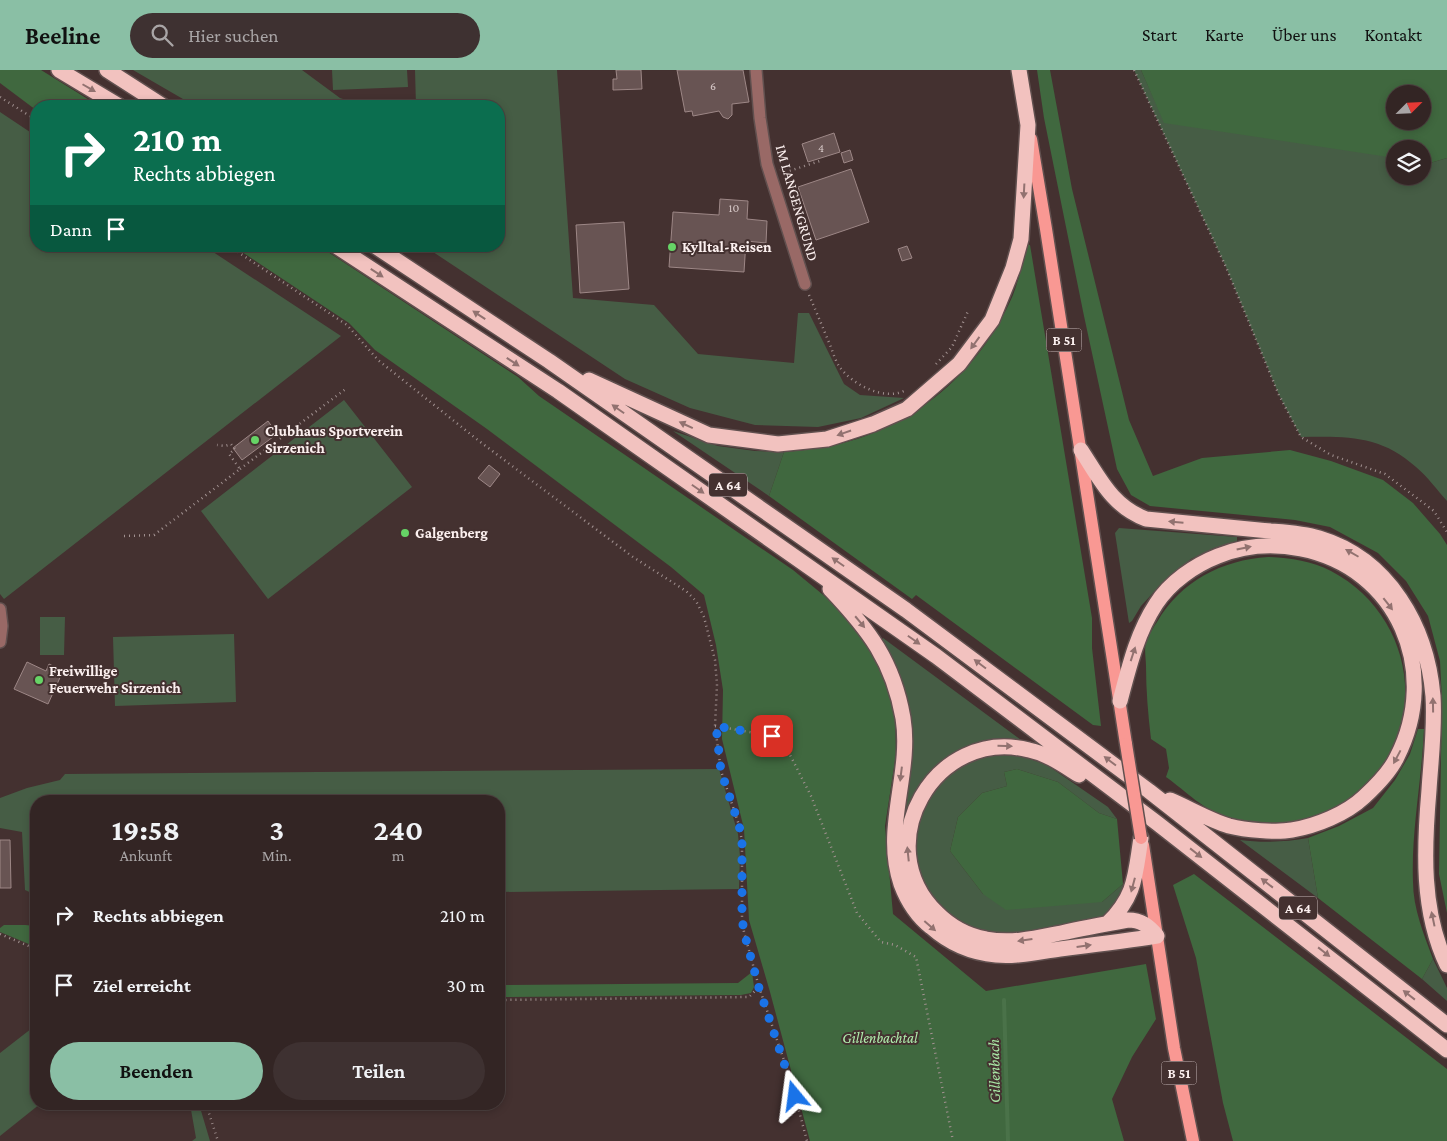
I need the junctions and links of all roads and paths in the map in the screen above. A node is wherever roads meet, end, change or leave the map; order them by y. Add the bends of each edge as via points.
1 (59, 70) edge
2 (107, 70) edge
3 (756, 70) edge
4 (1019, 70) edge
5 (1134, 70) edge
6 (0, 97) edge
7 (109, 100) edge
8 (154, 100) edge
9 (30, 116) edge
10 (1028, 125) junction
11 (823, 160) dead end
12 (767, 164) junction
13 (238, 252) edge
14 (345, 252) edge
15 (383, 252) edge
16 (805, 284) joint
17 (969, 309) dead end
18 (549, 361) junction
19 (932, 369) dead end
20 (347, 388) dead end
21 (908, 390) dead end
22 (217, 444) dead end
23 (1081, 450) junction
24 (240, 469) junction
25 (1447, 532) edge
26 (124, 536) dead end
27 (802, 561) junction
28 (0, 609) edge
29 (0, 642) edge
30 (1120, 701) junction
31 (716, 726) junction
32 (1149, 791) junction
33 (1157, 823) junction
34 (1142, 838) junction
35 (1107, 924) junction
36 (0, 934) edge
37 (1157, 936) junction
38 (30, 946) edge
39 (1447, 965) edge
40 (759, 988) junction
41 (505, 1000) edge
42 (1447, 1025) edge
43 (1447, 1050) edge
44 (208, 1110) edge
45 (218, 1141) edge
46 (807, 1141) edge
47 (953, 1141) edge
48 (1193, 1141) edge

1 -> 7 highway
2 - 8 highway
3 - 12 street, IM LANGENGRUND
4 - 10 highway, B 51
5 - 25 path via 1226,267 1279,395 1301,437 1330,455 1385,474 1434,511
6 - 9 path
10 -> 18 highway via 1021,239 992,320 959,364 907,409 827,439 778,444 737,440 709,435
10 - 23 main road, B 51
11 - 12 path via 789,171
12 - 16 street, IM LANGENGRUND
13 - 31 path via 348,325 378,360 479,441 633,557 686,591 696,601 709,633 717,685
14 -> 27 highway, A 64 via 558,391
18 -> 15 highway, A 64
16 - 21 path via 838,364 847,376 876,393
17 - 19 path via 952,347
32 -> 18 highway, A 64 via 906,610
20 - 24 path
22 - 24 path via 234,447 229,454
23 - 30 main road, B 51
39 -> 23 highway via 1427,890 1425,846 1433,696 1426,654 1416,624 1402,600 1383,575 1353,552 1319,538 1146,519 1132,514 1109,492
24 - 26 path via 154,535
27 -> 33 highway, A 64 via 936,656
27 -> 37 highway via 859,621 876,644 892,675 904,736 895,814 895,861 906,894 925,922 964,948 995,955 1018,955
28 - 29 street
30 -> 32 highway via 1142,628 1157,602 1185,574 1232,550 1284,545 1316,552 1343,564 1367,580 1390,605 1405,631 1414,667 1415,700 1409,728 1397,758 1379,783 1342,812 1292,830 1262,830 1229,826
30 - 34 main road, B 51, bridge
31 - 40 path via 721,771 742,840 742,918
31 - 47 path via 772,736 787,749 811,796 856,913 882,942 916,957
42 -> 32 highway, A 64
35 -> 33 highway via 1012,941 985,939 948,923 922,895 909,861 909,830 921,797 936,776 954,761 987,748 1014,747 1051,757
33 -> 43 highway, A 64
34 -> 35 highway via 1130,894 1122,909
34 - 37 main road, B 51
35 - 37 highway via 1140,921
36 - 38 path
37 - 48 main road, B 51 via 1174,1048
40 - 41 path via 749,997
40 - 46 path via 791,1081
44 - 45 path

